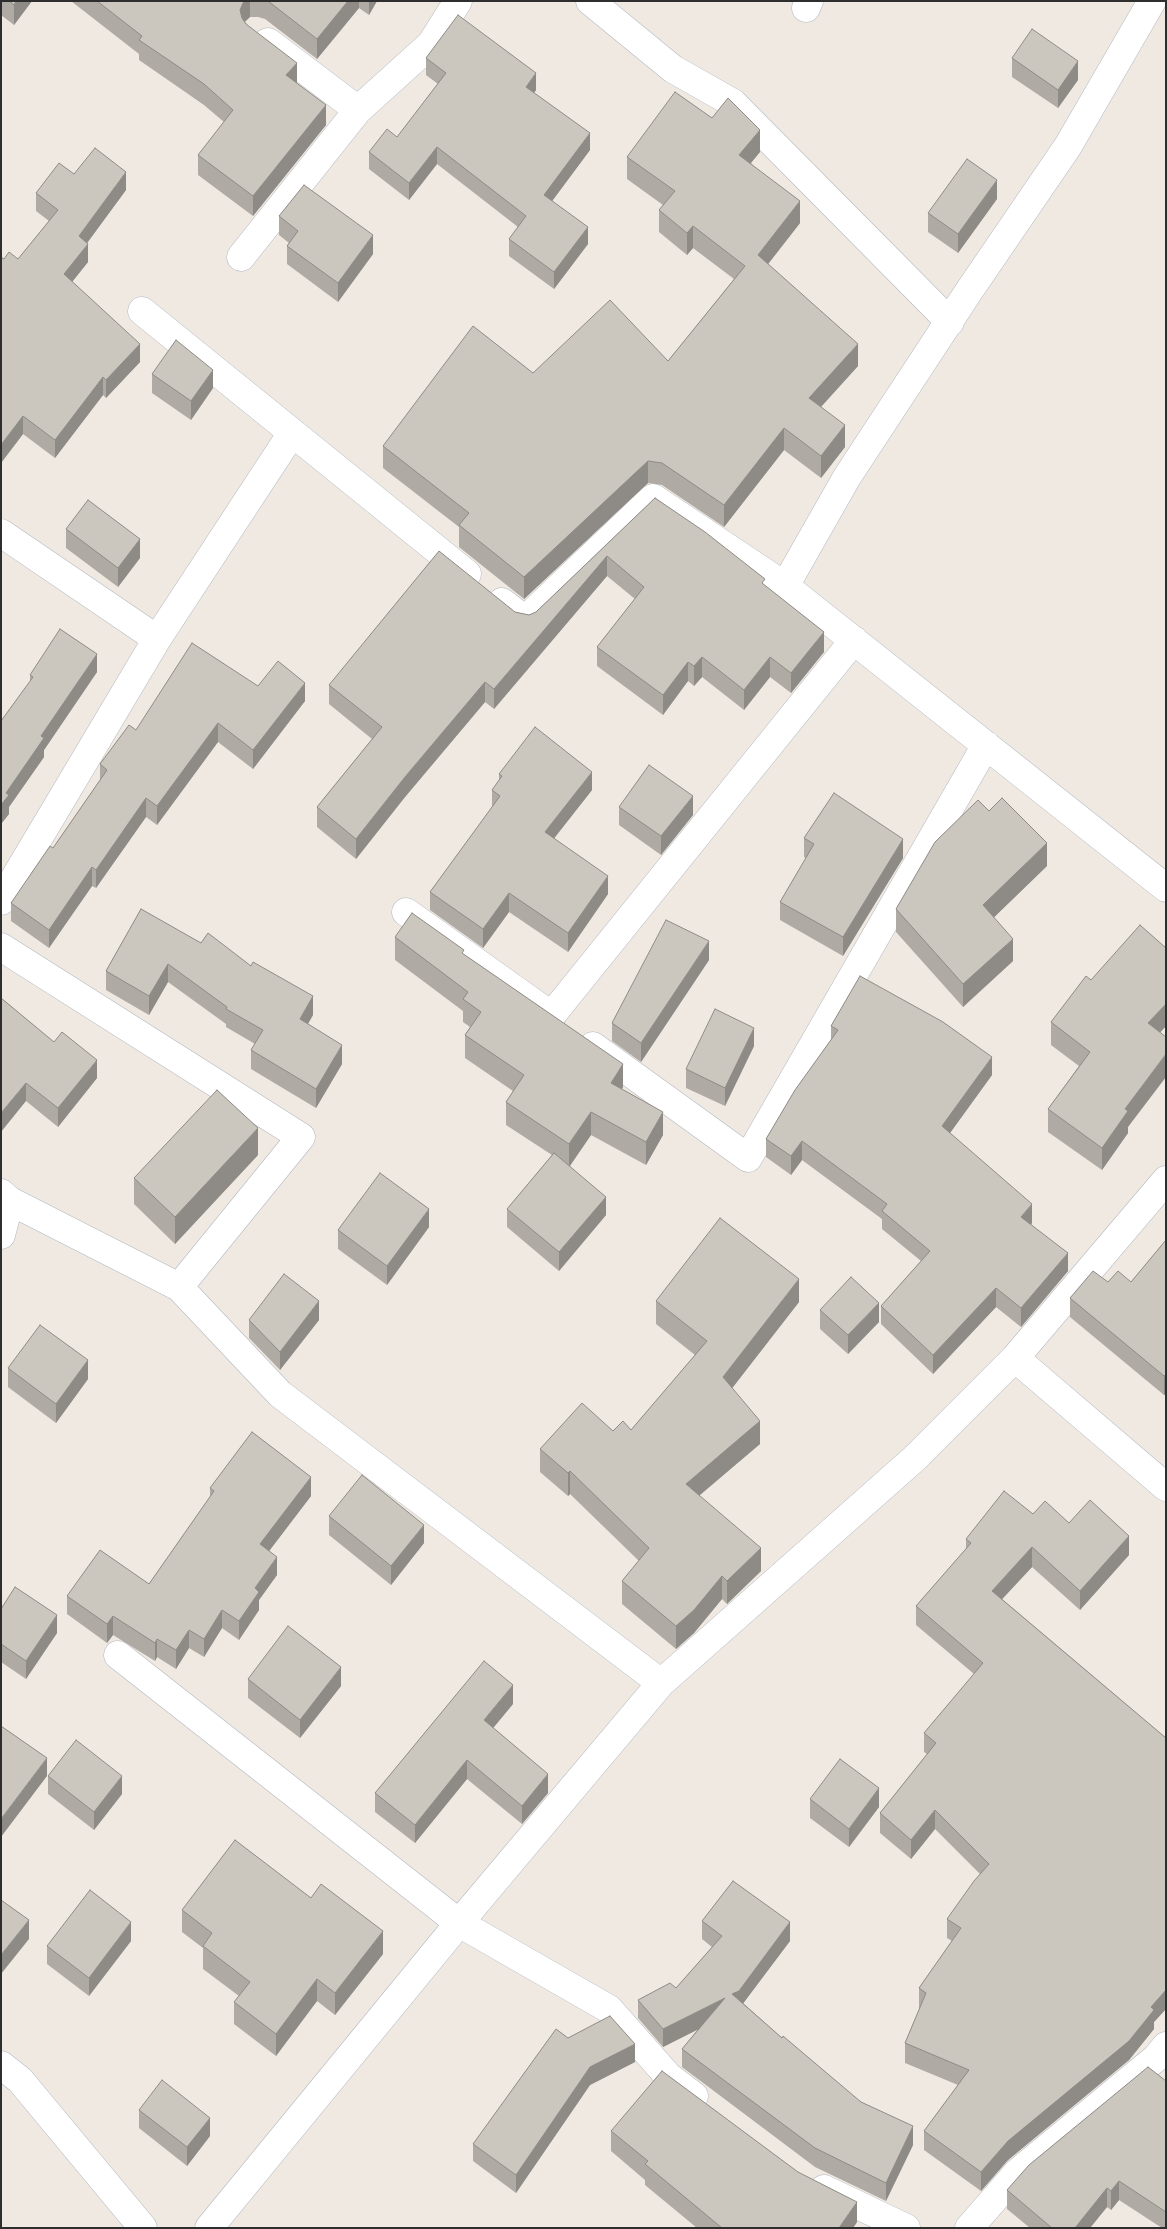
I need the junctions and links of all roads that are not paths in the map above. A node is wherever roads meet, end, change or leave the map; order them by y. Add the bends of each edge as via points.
1 (458, 1) edge
2 (590, 1) edge
3 (1152, 1) edge
4 (256, 32) edge
5 (358, 110) junction
6 (241, 257) dead end
7 (142, 311) dead end
8 (950, 322) junction
9 (292, 433) junction
10 (1, 533) edge
11 (785, 586) junction
12 (157, 639) junction
13 (854, 640) junction
14 (986, 745) junction
15 (1166, 888) edge
16 (1, 900) edge
17 (406, 912) dead end
18 (1, 947) edge
19 (551, 1016) junction
20 (1166, 1180) edge
21 (6, 1197) edge
22 (1, 1235) edge
23 (179, 1287) junction
24 (1015, 1358) junction
25 (1166, 1487) edge
26 (118, 1655) dead end
27 (660, 1682) junction
28 (459, 1923) junction
29 (1166, 2046) edge
30 (1, 2065) edge
31 (714, 2111) edge
32 (799, 2174) edge
33 (143, 2228) edge
34 (209, 2228) edge
35 (906, 2228) edge
36 (969, 2228) edge

1 - 5 street via 431,44
2 - 8 street via 673,69 733,103
3 - 8 street via 1068,146
4 - 5 street
5 - 6 street
7 - 9 street
8 - 11 street via 847,477
9 - 11 street via 525,620 653,498
9 - 12 street
10 - 12 street
11 - 13 street
12 - 16 street
13 - 14 street
13 - 19 street
14 - 15 street
14 - 19 street via 748,1158
17 - 19 street
18 - 23 street via 301,1137
20 - 24 street
21 - 22 street
21 - 23 street
23 - 27 street via 280,1394
24 - 25 street
24 - 27 street via 915,1458
26 - 28 street
27 - 28 street
28 - 31 street via 609,2009 668,2076
28 - 34 street
29 - 36 street via 1156,2058 1018,2172
30 - 33 street via 20,2080
32 - 35 street

